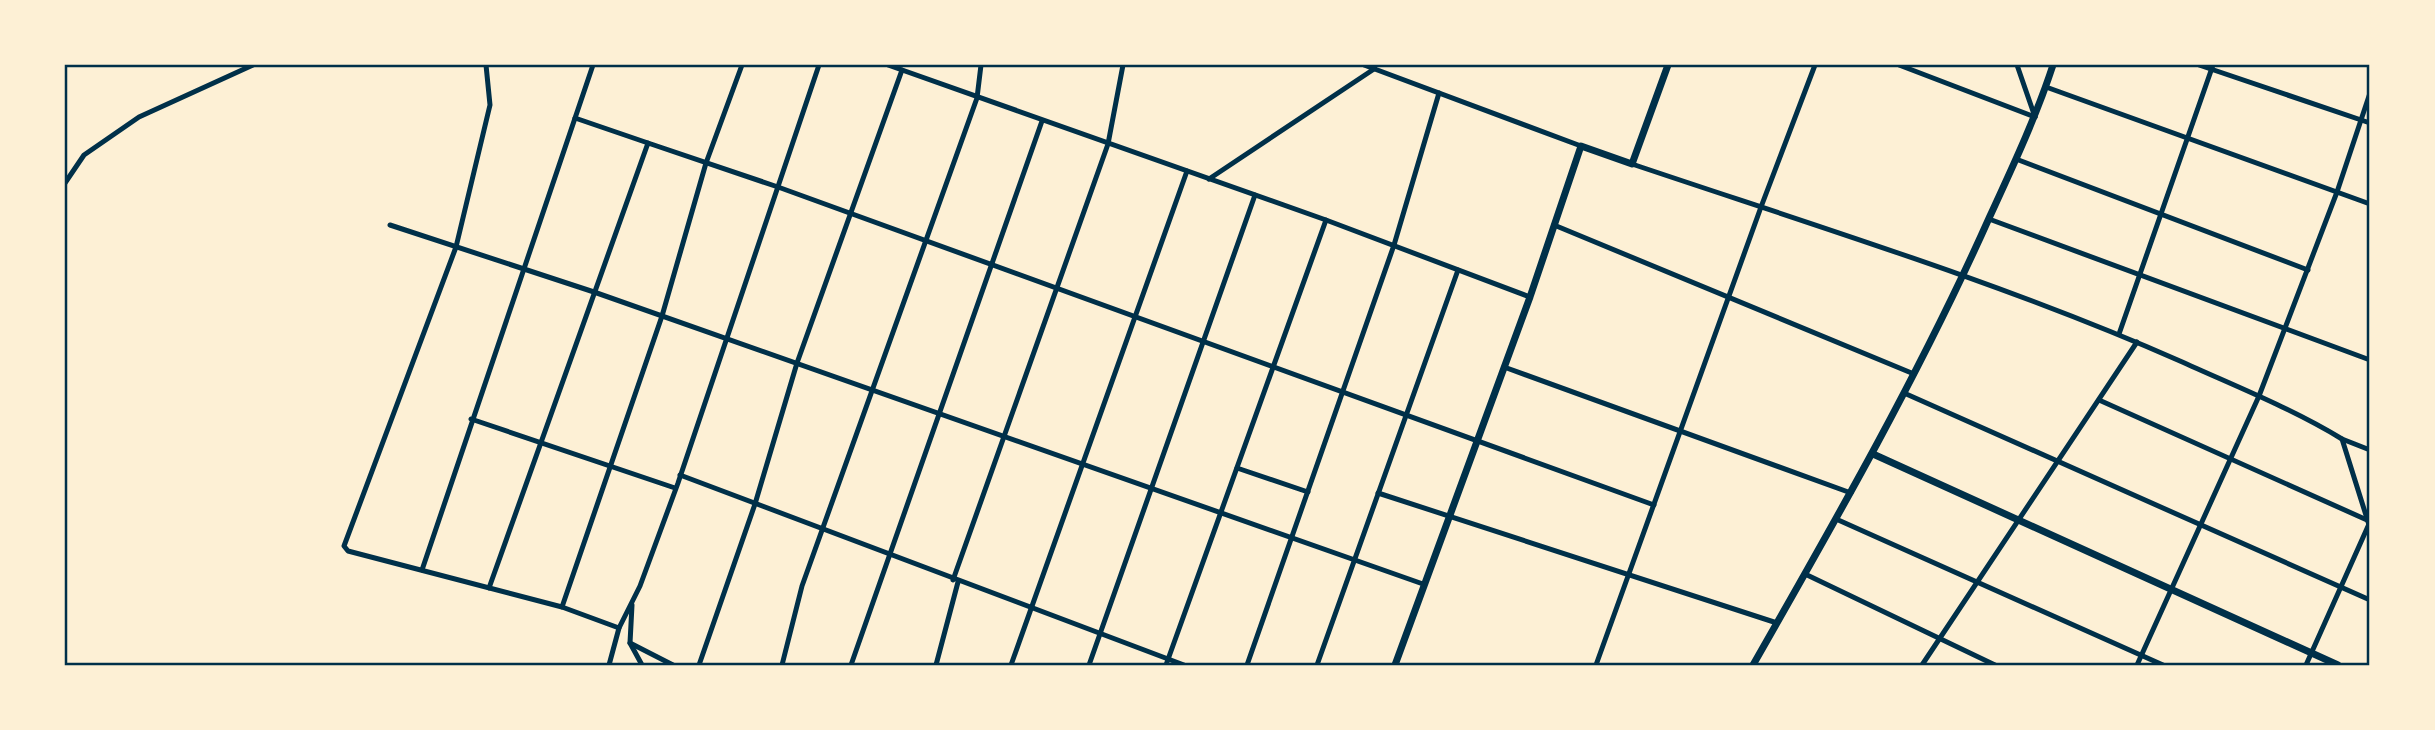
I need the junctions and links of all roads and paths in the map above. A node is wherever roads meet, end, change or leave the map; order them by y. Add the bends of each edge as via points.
1 (253, 65) edge
2 (486, 65) edge
3 (593, 65) edge
4 (742, 65) edge
5 (819, 65) edge
6 (888, 65) edge
7 (981, 65) edge
8 (1123, 65) edge
9 (1364, 65) edge
10 (1668, 65) edge
11 (1815, 65) edge
12 (1899, 65) edge
13 (2017, 65) edge
14 (2053, 65) edge
15 (2199, 65) edge
16 (1374, 67) edge
17 (2212, 67) edge
18 (902, 70) junction
19 (2046, 87) junction
20 (1440, 93) junction
21 (2370, 93) edge
22 (977, 98) junction
23 (2035, 117) junction
24 (575, 118) junction
25 (2361, 120) junction
26 (1042, 121) junction
27 (2370, 122) edge
28 (2187, 138) junction
29 (648, 143) junction
30 (1108, 144) junction
31 (1581, 146) junction
32 (2016, 159) junction
33 (706, 163) junction
34 (1632, 164) junction
35 (1187, 171) junction
36 (1209, 179) junction
37 (65, 183) edge
38 (778, 187) junction
39 (2337, 192) junction
40 (1255, 195) junction
41 (2370, 204) edge
42 (1761, 207) junction
43 (850, 213) junction
44 (2160, 214) junction
45 (1989, 219) junction
46 (1326, 220) junction
47 (390, 225) dead end
48 (1554, 225) junction
49 (926, 241) junction
50 (1394, 245) junction
51 (456, 247) junction
52 (992, 265) junction
53 (522, 268) junction
54 (1458, 270) junction
55 (2308, 270) junction
56 (1964, 275) junction
57 (2139, 275) junction
58 (1057, 288) junction
59 (594, 292) junction
60 (1530, 297) junction
61 (1728, 298) junction
62 (662, 316) junction
63 (1135, 316) junction
64 (2285, 329) junction
65 (2119, 334) junction
66 (726, 339) junction
67 (1204, 341) junction
68 (2137, 342) junction
69 (2370, 360) edge
70 (797, 363) junction
71 (1274, 366) junction
72 (1504, 367) junction
73 (1914, 374) junction
74 (873, 391) junction
75 (1343, 391) junction
76 (1905, 393) junction
77 (2259, 396) junction
78 (2098, 400) junction
79 (939, 414) junction
80 (1407, 414) junction
81 (471, 419) junction
82 (1681, 431) junction
83 (1004, 436) junction
84 (1478, 439) junction
85 (2342, 439) junction
86 (540, 440) junction
87 (2370, 450) edge
88 (1873, 454) junction
89 (2230, 459) junction
90 (2058, 461) junction
91 (1083, 464) junction
92 (611, 466) junction
93 (1237, 468) junction
94 (680, 475) junction
95 (675, 488) junction
96 (1152, 488) junction
97 (1308, 492) junction
98 (1378, 493) junction
99 (1851, 493) junction
100 (755, 504) junction
101 (1654, 505) junction
102 (1221, 512) junction
103 (1449, 516) junction
104 (1836, 519) junction
105 (2018, 520) junction
106 (2369, 523) edge
107 (2201, 524) junction
108 (823, 530) junction
109 (1292, 537) junction
110 (890, 556) junction
111 (1355, 559) junction
112 (422, 570) junction
113 (1805, 574) junction
114 (1629, 575) junction
115 (956, 581) junction
116 (1977, 582) junction
117 (1423, 584) junction
118 (2341, 586) junction
119 (489, 588) junction
120 (2171, 590) junction
121 (2370, 600) edge
122 (632, 602) junction
123 (562, 607) junction
124 (1031, 610) junction
125 (1777, 623) junction
126 (619, 628) junction
127 (1100, 635) junction
128 (1939, 639) junction
129 (631, 643) junction
130 (2311, 653) junction
131 (2141, 656) junction
132 (1167, 662) edge
133 (1395, 664) edge
134 (609, 665) edge
135 (642, 665) edge
136 (673, 665) edge
137 (699, 665) edge
138 (782, 665) edge
139 (851, 665) edge
140 (936, 665) edge
141 (1011, 665) edge
142 (1089, 665) edge
143 (1184, 665) edge
144 (1247, 665) edge
145 (1317, 665) edge
146 (1405, 665) edge
147 (1596, 665) edge
148 (1753, 665) edge
149 (1922, 665) edge
150 (1995, 665) edge
151 (2137, 665) edge
152 (2163, 665) edge
153 (2306, 665) edge
154 (2337, 665) edge

1 - 37 street via 139,117 84,155
2 - 51 street via 491,106
3 - 24 street
4 - 33 street
5 - 38 street
6 - 18 street
7 - 22 street
8 - 30 street
9 - 16 street
10 - 34 street
11 - 42 street
12 - 23 street
13 - 23 street
14 - 19 street
15 - 17 street
16 - 20 street
16 - 36 street
17 - 25 street
17 - 28 street
18 - 22 street
18 - 43 street
19 - 23 street
19 - 28 street
20 - 31 street
20 - 50 street
21 - 25 street
22 - 26 street
22 - 49 street
23 - 32 street
24 - 29 street
24 - 53 street
25 - 27 street
25 - 39 street
26 - 30 street
26 - 52 street
28 - 39 street
28 - 44 street
29 - 33 street
29 - 59 street
30 - 35 street
30 - 58 street
31 - 34 street
31 - 48 street
32 - 44 street
32 - 45 street
33 - 38 street
33 - 62 street
34 - 42 street
35 - 36 street
35 - 63 street
36 - 40 street
38 - 43 street
38 - 66 street
39 - 41 street
39 - 55 street
40 - 46 street
40 - 67 street
42 - 56 street
42 - 61 street
43 - 49 street
43 - 70 street
44 - 55 street
44 - 57 street
45 - 56 street
45 - 57 street
46 - 50 street
46 - 71 street
47 - 51 street
48 - 60 street
48 - 61 street
49 - 52 street
49 - 74 street
50 - 54 street
50 - 75 street
51 - 53 street
51 - 112 street via 344,546 348,551
52 - 58 street
52 - 79 street
53 - 59 street
53 - 81 street
54 - 60 street
54 - 80 street
55 - 64 street
56 - 65 street
56 - 73 street
57 - 64 street
57 - 65 street
58 - 63 street
58 - 83 street
59 - 62 street
59 - 86 street
60 - 72 street
61 - 73 street
61 - 82 street
62 - 66 street
62 - 92 street
63 - 67 street
63 - 91 street
64 - 69 street
64 - 77 street
65 - 68 street
66 - 70 street
66 - 94 street
67 - 71 street
67 - 96 street
68 - 77 street
68 - 78 street
70 - 74 street
70 - 100 street
71 - 75 street
71 - 93 street
72 - 82 street
72 - 84 street
73 - 76 street
74 - 79 street
74 - 108 street
75 - 80 street
75 - 97 street
76 - 88 street
76 - 90 street
77 - 85 street
77 - 89 street
78 - 89 street
78 - 90 street
79 - 83 street
79 - 110 street
80 - 84 street
80 - 98 street
81 - 86 street
81 - 112 street
82 - 99 street
82 - 101 street
83 - 91 street
83 - 115 street
84 - 101 street
84 - 103 street
85 - 87 street
85 - 106 street
86 - 92 street
86 - 119 street
88 - 99 street
88 - 105 street
89 - 106 street
89 - 107 street
90 - 105 street
90 - 107 street
91 - 96 street
91 - 124 street
92 - 95 street
92 - 123 street
93 - 97 street
93 - 102 street
94 - 95 street
94 - 100 street
95 - 122 street
96 - 102 street
96 - 127 street
97 - 109 street
98 - 103 street
98 - 111 street
99 - 104 street
100 - 108 street
100 - 137 street
101 - 114 street
102 - 109 street
102 - 132 street
103 - 114 street
103 - 117 street
104 - 113 street
104 - 116 street
105 - 116 street
105 - 120 street
106 - 118 street
107 - 118 street
107 - 120 street
108 - 110 street
108 - 138 street via 802,586
109 - 111 street
109 - 144 street
110 - 115 street
110 - 139 street
111 - 117 street
111 - 145 street
112 - 119 street
113 - 125 street
113 - 128 street
114 - 125 street
114 - 147 street
115 - 124 street
115 - 140 street
116 - 128 street
116 - 131 street
117 - 133 street
118 - 121 street
118 - 130 street
119 - 123 street
120 - 130 street
120 - 131 street
122 - 126 street
122 - 129 street
123 - 126 street
124 - 127 street
124 - 141 street
125 - 148 street
126 - 134 street
127 - 132 street
127 - 142 street
128 - 149 street
128 - 150 street
129 - 135 street
129 - 136 street
130 - 153 street
130 - 154 street
131 - 151 street
131 - 152 street
132 - 143 street
133 - 146 street

